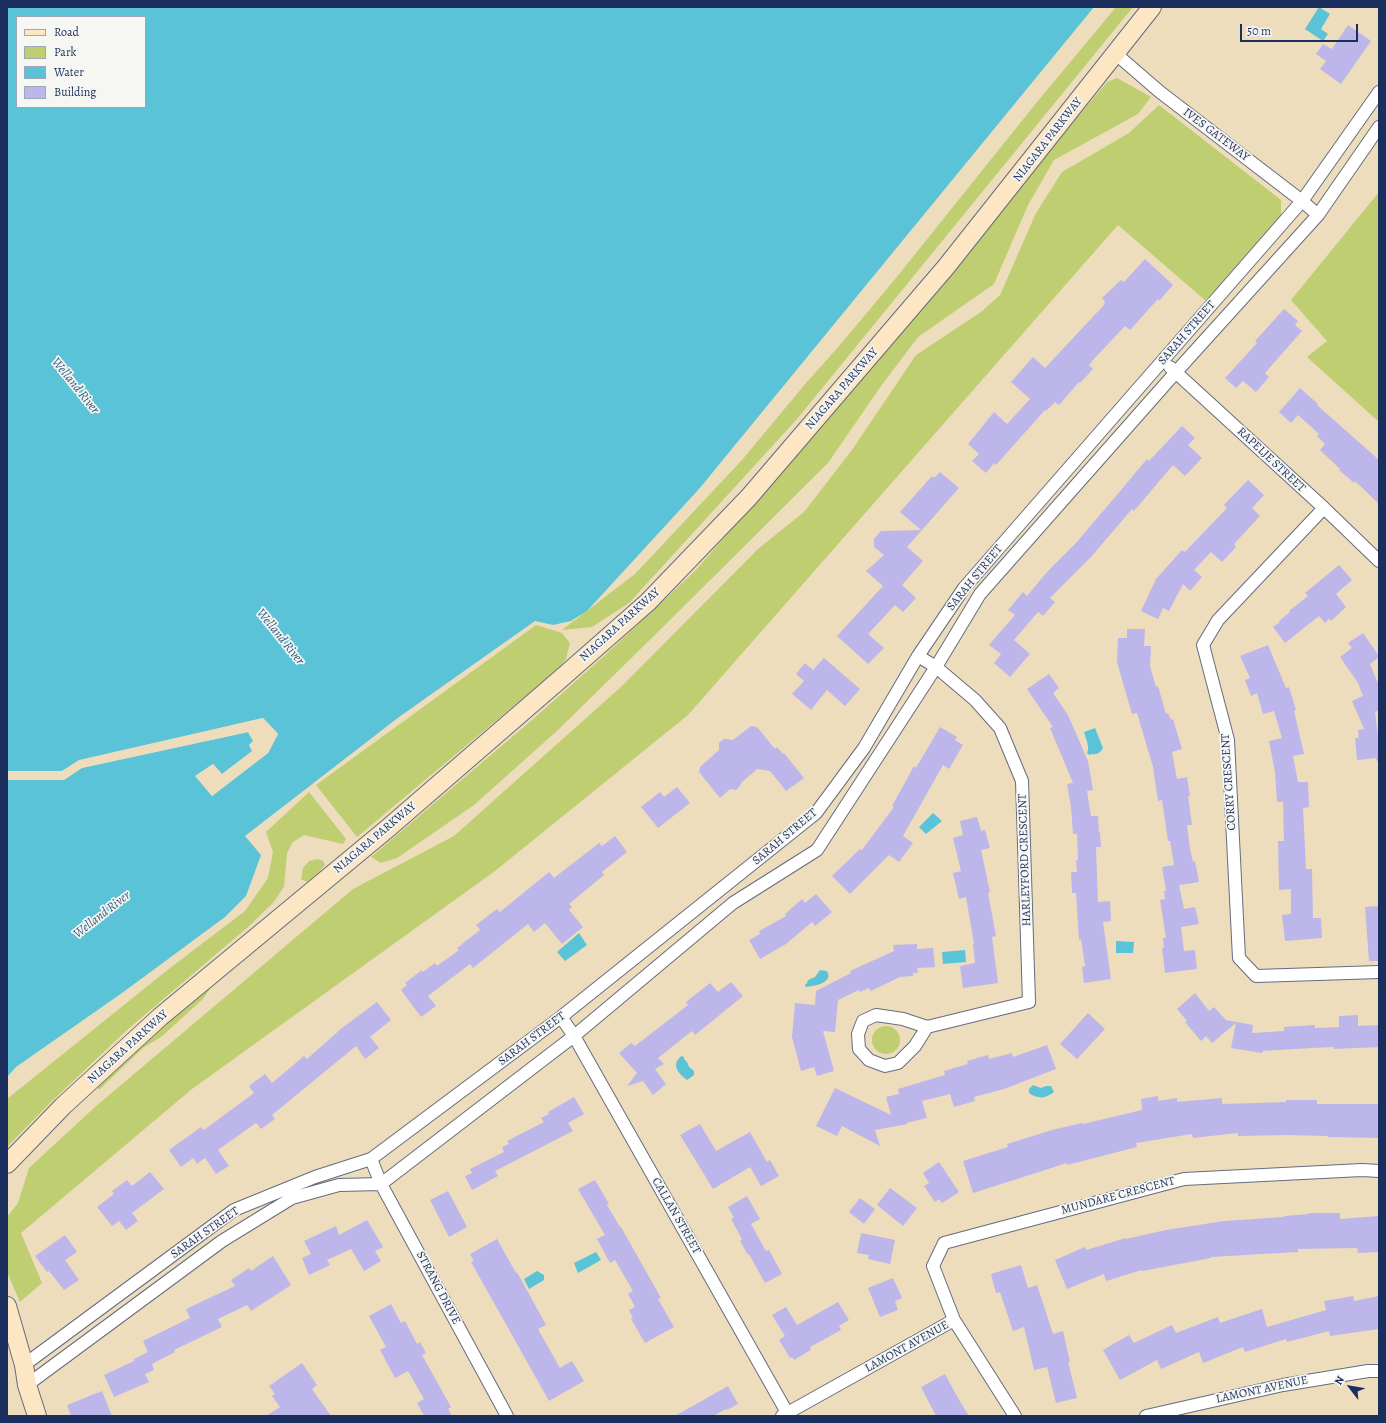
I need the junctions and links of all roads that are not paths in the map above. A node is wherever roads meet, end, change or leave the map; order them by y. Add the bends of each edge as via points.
1 (1152, 7) edge
2 (1116, 54) junction
3 (1379, 92) edge
4 (1379, 127) edge
5 (1302, 202) junction
6 (1318, 215) junction
7 (1163, 360) junction
8 (1176, 372) junction
9 (1324, 508) junction
10 (1379, 561) edge
11 (918, 656) junction
12 (936, 667) junction
13 (1379, 972) edge
14 (561, 1017) junction
15 (927, 1027) junction
16 (574, 1036) junction
17 (372, 1159) junction
18 (7, 1164) edge
19 (1379, 1171) edge
20 (381, 1184) junction
21 (7, 1306) edge
22 (954, 1320) junction
23 (24, 1365) junction
24 (1379, 1371) edge
25 (27, 1386) junction
26 (786, 1415) edge
27 (37, 1416) edge
28 (507, 1416) edge
29 (1015, 1416) edge
30 (1146, 1416) edge

1 - 2 main road, NIAGARA PARKWAY
2 - 5 street, IVES GATEWAY via 1160,92
2 - 18 main road, NIAGARA PARKWAY via 936,279 749,497 648,602 393,824 160,1017 63,1106
3 - 5 street, SARAH STREET
4 - 6 street, SARAH STREET
5 - 6 street, IVES GATEWAY
5 - 7 street, SARAH STREET
6 - 8 street, SARAH STREET
7 - 8 street, RAPELJE STREET
7 - 11 street, SARAH STREET via 964,588
8 - 9 street, RAPELJE STREET
8 - 12 street, SARAH STREET via 980,594
9 - 10 street, RAPELJE STREET
9 - 13 street, CORRY CRESCENT via 1218,620 1203,645 1228,740 1240,958 1256,976
11 - 12 street, HARLEYFORD CRESCENT
11 - 14 street, SARAH STREET via 864,748 816,813
12 - 15 street, HARLEYFORD CRESCENT via 975,700 1000,728 1022,781 1030,1002
12 - 16 street, SARAH STREET via 818,850 733,903
14 - 16 street, CALLAN STREET
14 - 17 street, SARAH STREET
15 - 15 street via 903,1019 876,1015 863,1021 858,1034 859,1049 869,1060 885,1066 898,1063 915,1046
16 - 20 street, SARAH STREET
16 - 26 street, CALLAN STREET
17 - 20 street, STRANG DRIVE
17 - 23 street, SARAH STREET via 315,1177 234,1210
19 - 22 street, MUNDARE CRESCENT via 1184,1179 944,1243 933,1266
20 - 25 street, SARAH STREET via 339,1185 292,1198 222,1241
20 - 28 street, STRANG DRIVE
21 - 23 main road
22 - 26 street, LAMONT AVENUE
22 - 29 street, LAMONT AVENUE
23 - 25 main road
24 - 30 street, LAMONT AVENUE via 1368,1370 1283,1385
25 - 27 main road

